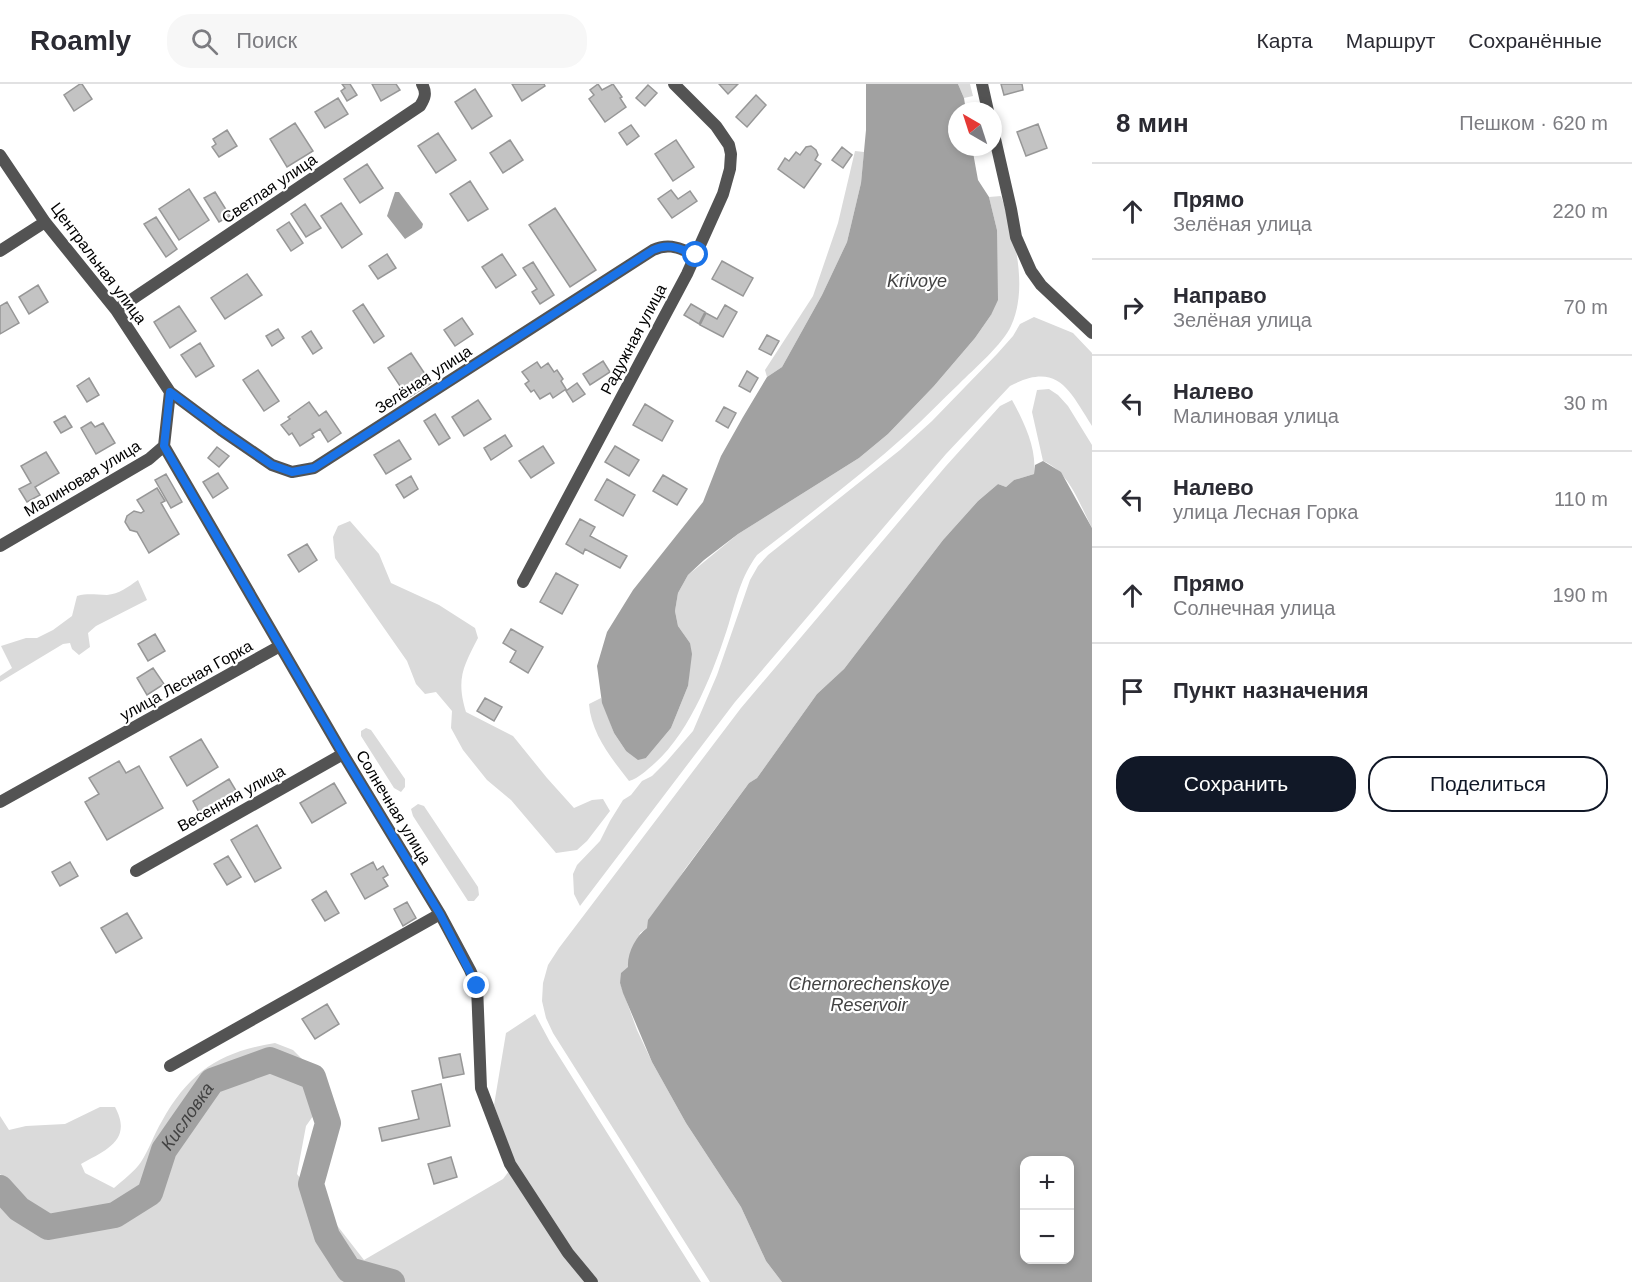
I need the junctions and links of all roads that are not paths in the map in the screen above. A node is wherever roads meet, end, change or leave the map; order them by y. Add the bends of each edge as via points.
1 (422, 84) edge
2 (674, 84) edge
3 (982, 84) edge
4 (986, 102) edge
5 (0, 155) edge
6 (999, 156) edge
7 (45, 222) junction
8 (0, 251) edge
9 (696, 255) junction
10 (116, 310) junction
11 (1092, 333) edge
12 (170, 392) junction
13 (164, 446) junction
14 (0, 546) edge
15 (523, 582) dead end
16 (280, 646) junction
17 (343, 754) junction
18 (0, 802) edge
19 (136, 871) dead end
20 (440, 914) junction
21 (170, 1066) dead end
22 (592, 1282) edge

1 - 10 street, Светлая улица via 426,90 420,106
2 - 9 street, Радужная улица via 716,126 731,154 723,194
3 - 4 street
5 - 7 street, Центральная улица
6 - 11 street via 1016,237 1031,271
7 - 8 street
7 - 10 street, Центральная улица
9 - 12 street, Зелёная улица via 672,245 653,250 304,471 292,472 272,465
9 - 15 street, Радужная улица
10 - 12 street, Центральная улица
12 - 13 street, Малиновая улица
13 - 14 street, Малиновая улица via 149,459
13 - 16 street, улица Лесная Горка
16 - 17 street, Солнечная улица
16 - 18 street, улица Лесная Горка
17 - 19 street, Весенняя улица
17 - 20 street, Солнечная улица
20 - 21 street
20 - 22 street, Солнечная улица via 477,986 481,1088 510,1164 568,1253

